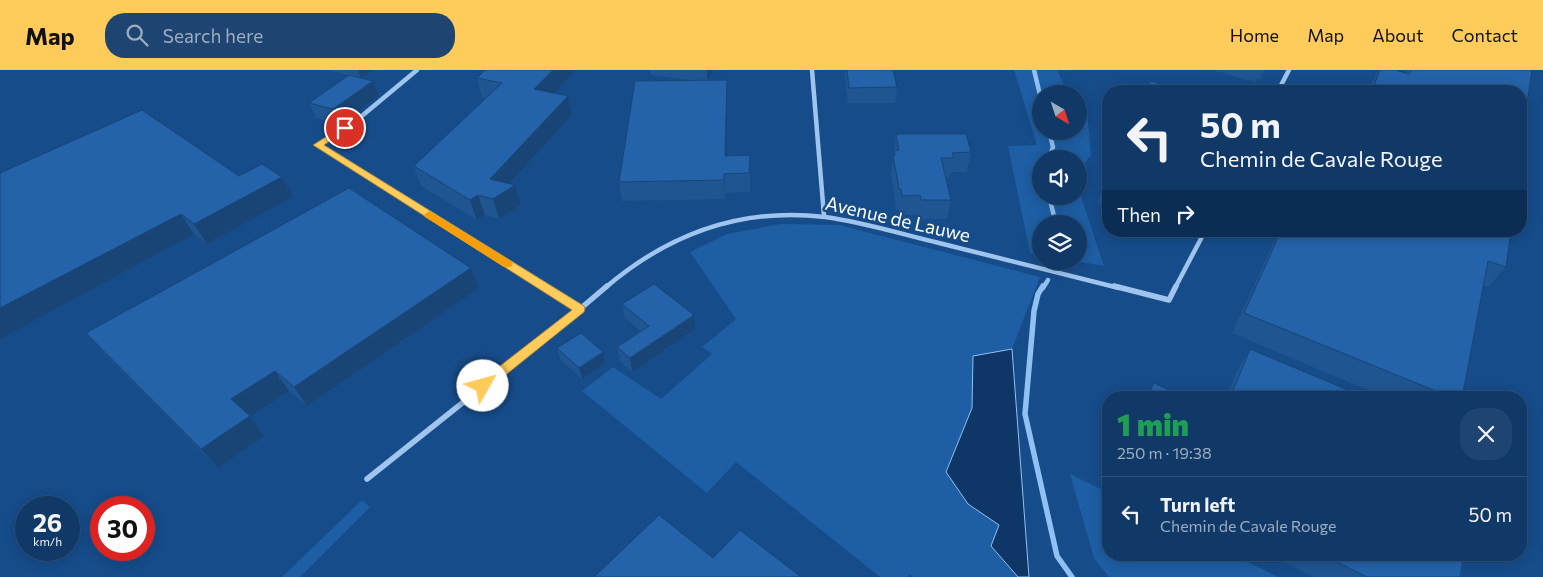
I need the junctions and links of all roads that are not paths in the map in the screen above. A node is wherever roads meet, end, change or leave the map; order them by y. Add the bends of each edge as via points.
1 (417, 70) edge
2 (812, 70) edge
3 (1289, 70) edge
4 (1281, 85) edge
5 (824, 216) junction
6 (1202, 237) edge
7 (580, 309) junction
8 (367, 480) dead end

1 - 7 street via 357,120 318,145
2 - 5 street
3 - 4 street
5 - 6 street, Avenue de Lauwe via 1169,300
5 - 7 street, Avenue de Lauwe via 761,216 698,231 643,259
7 - 8 street, Avenue de Lauwe

